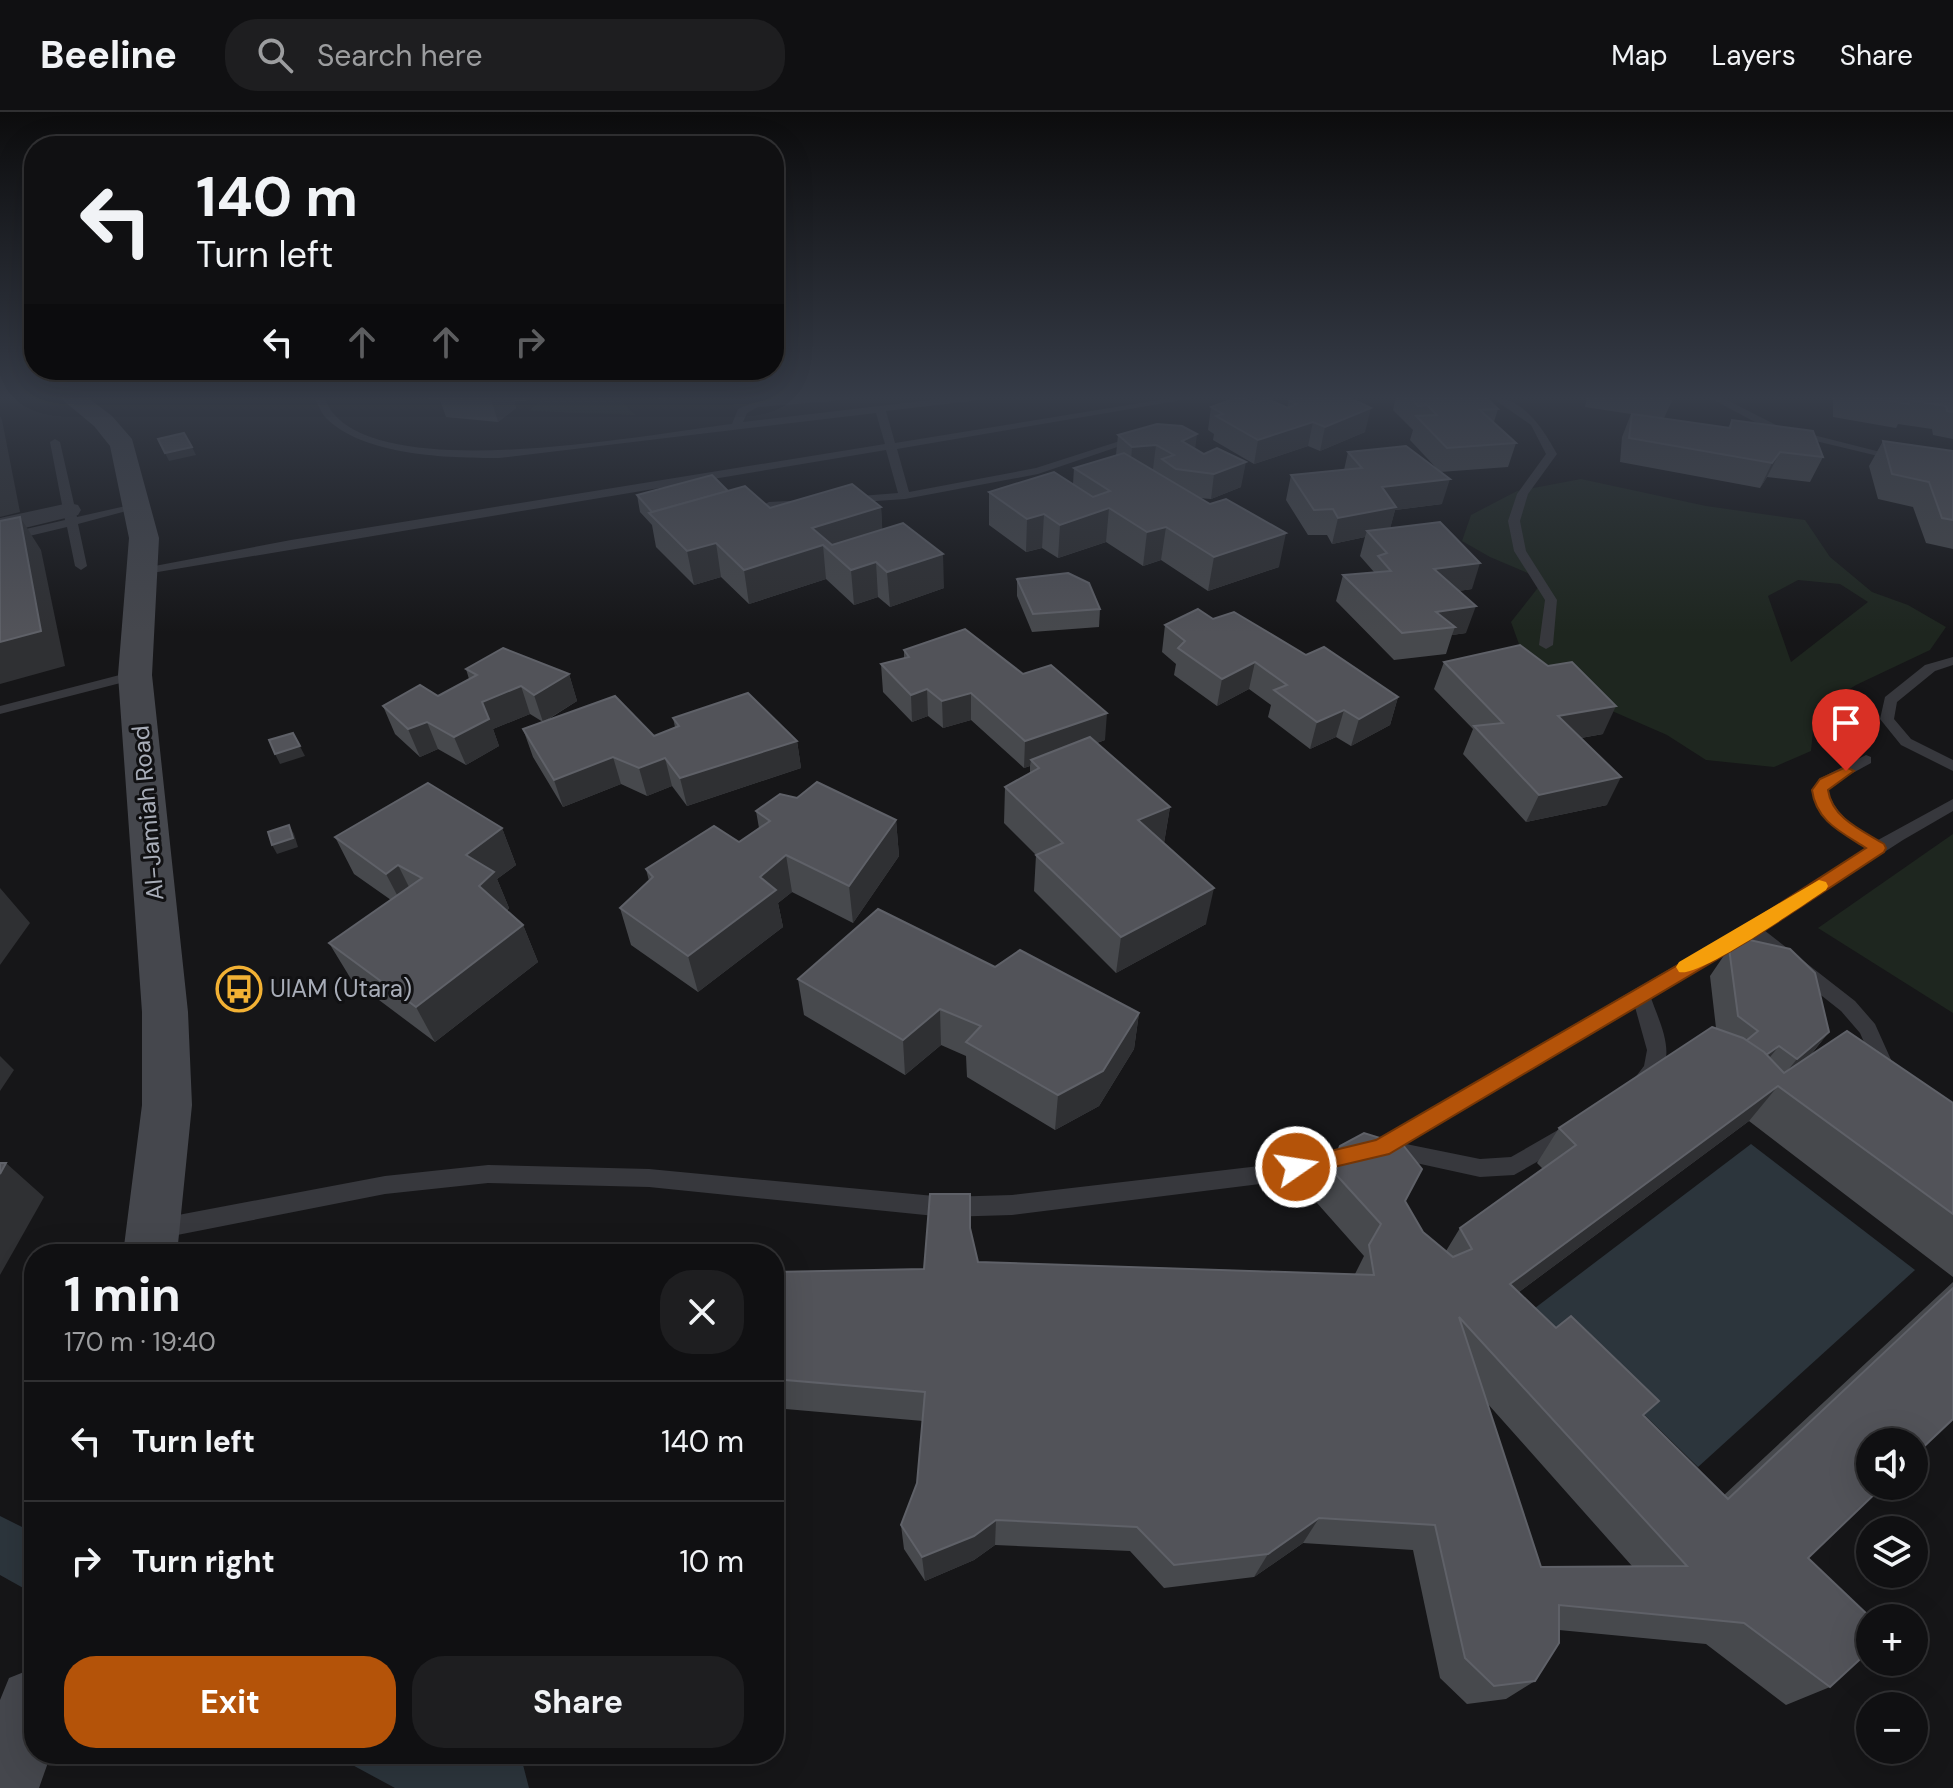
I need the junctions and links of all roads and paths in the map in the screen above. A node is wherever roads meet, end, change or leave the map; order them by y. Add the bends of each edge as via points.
1 (62, 475) edge
2 (131, 475) edge
3 (702, 475) edge
4 (898, 475) edge
5 (1016, 475) edge
6 (1533, 475) edge
7 (905, 496) junction
8 (870, 499) junction
9 (841, 501) edge
10 (827, 502) edge
11 (769, 505) edge
12 (139, 506) junction
13 (869, 514) edge
14 (70, 516) junction
15 (0, 526) edge
16 (0, 539) edge
17 (81, 566) dead end
18 (144, 572) junction
19 (1546, 645) dead end
20 (1953, 661) edge
21 (135, 675) junction
22 (0, 710) edge
23 (1866, 760) dead end
24 (1953, 766) edge
25 (1953, 804) edge
26 (1878, 848) junction
27 (1751, 930) junction
28 (1640, 994) junction
29 (1896, 1093) edge
30 (1623, 1095) edge
31 (1585, 1122) edge
32 (1381, 1148) junction
33 (152, 1242) edge

1 - 14 lane
2 - 12 street, Al-Jamiah Road
3 - 18 lane
4 - 7 lane
5 - 7 lane
6 - 19 lane via 1514,513 1516,540 1551,600
7 - 8 lane
8 - 9 lane
8 - 13 lane
10 - 11 lane
12 - 14 lane
12 - 18 street, Al-Jamiah Road
14 - 15 street
14 - 16 lane
14 - 17 lane
18 - 21 street, Al-Jamiah Road
20 - 24 lane via 1930,668 1890,700 1887,719 1906,742
21 - 22 lane
21 - 33 street, Al-Jamiah Road via 165,1012 167,1105
23 - 26 lane via 1825,782 1820,790 1822,807
25 - 26 lane
26 - 27 lane
27 - 28 lane
27 - 29 lane via 1848,1006 1868,1029
28 - 30 lane via 1659,1056 1656,1069
28 - 32 lane
31 - 32 lane via 1514,1166 1480,1168
32 - 33 lane via 1268,1174 1026,1203 945,1207 649,1178 488,1174 385,1185

